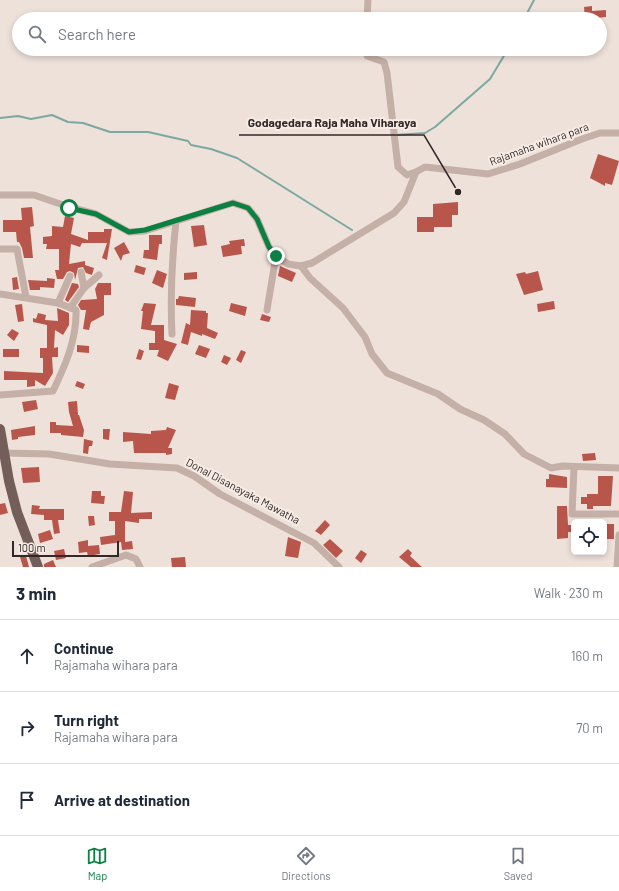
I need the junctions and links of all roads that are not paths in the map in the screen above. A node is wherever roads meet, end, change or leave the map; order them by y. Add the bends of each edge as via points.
1 (368, 0) edge
2 (367, 12) edge
3 (367, 56) edge
4 (619, 133) edge
5 (416, 172) junction
6 (0, 194) edge
7 (176, 221) junction
8 (0, 249) edge
9 (276, 256) junction
10 (301, 266) junction
11 (81, 272) dead end
12 (100, 275) dead end
13 (70, 276) dead end
14 (84, 288) junction
15 (0, 294) edge
16 (26, 297) junction
17 (58, 303) junction
18 (70, 308) junction
19 (267, 310) dead end
20 (172, 334) dead end
21 (0, 395) edge
22 (0, 428) edge
23 (4, 453) junction
24 (574, 467) junction
25 (619, 468) edge
26 (619, 514) edge
27 (619, 535) edge
28 (38, 567) edge
29 (92, 567) edge
30 (140, 567) edge
31 (339, 567) edge
32 (617, 567) edge

1 - 2 street
3 - 5 street via 384,62 398,167 407,175
4 - 5 street, Rajamaha wihara para via 600,133 488,174 425,167
5 - 10 street via 404,202 394,213 312,263
6 - 7 street via 34,195 69,208 96,214 129,232
7 - 9 street via 233,203 248,208 257,219 269,247
7 - 20 street via 172,254
8 - 16 street via 17,249
9 - 10 street via 288,264
9 - 19 street
10 - 24 street via 310,278 343,308 365,336 372,354 387,374 438,394 460,409 484,420 505,434 524,454 551,468
11 - 14 street
12 - 14 street
13 - 17 street
14 - 18 street
15 - 16 street
16 - 17 street
17 - 18 street
18 - 21 street via 76,310 76,321 67,361 53,391
22 - 23 main road
23 - 28 main road via 17,512
23 - 31 street, Donal Disanayaka Mawatha via 48,454 110,464 177,468 220,494 314,543
24 - 25 street
24 - 26 street via 572,514
27 - 32 street
29 - 30 street via 126,555 136,560

